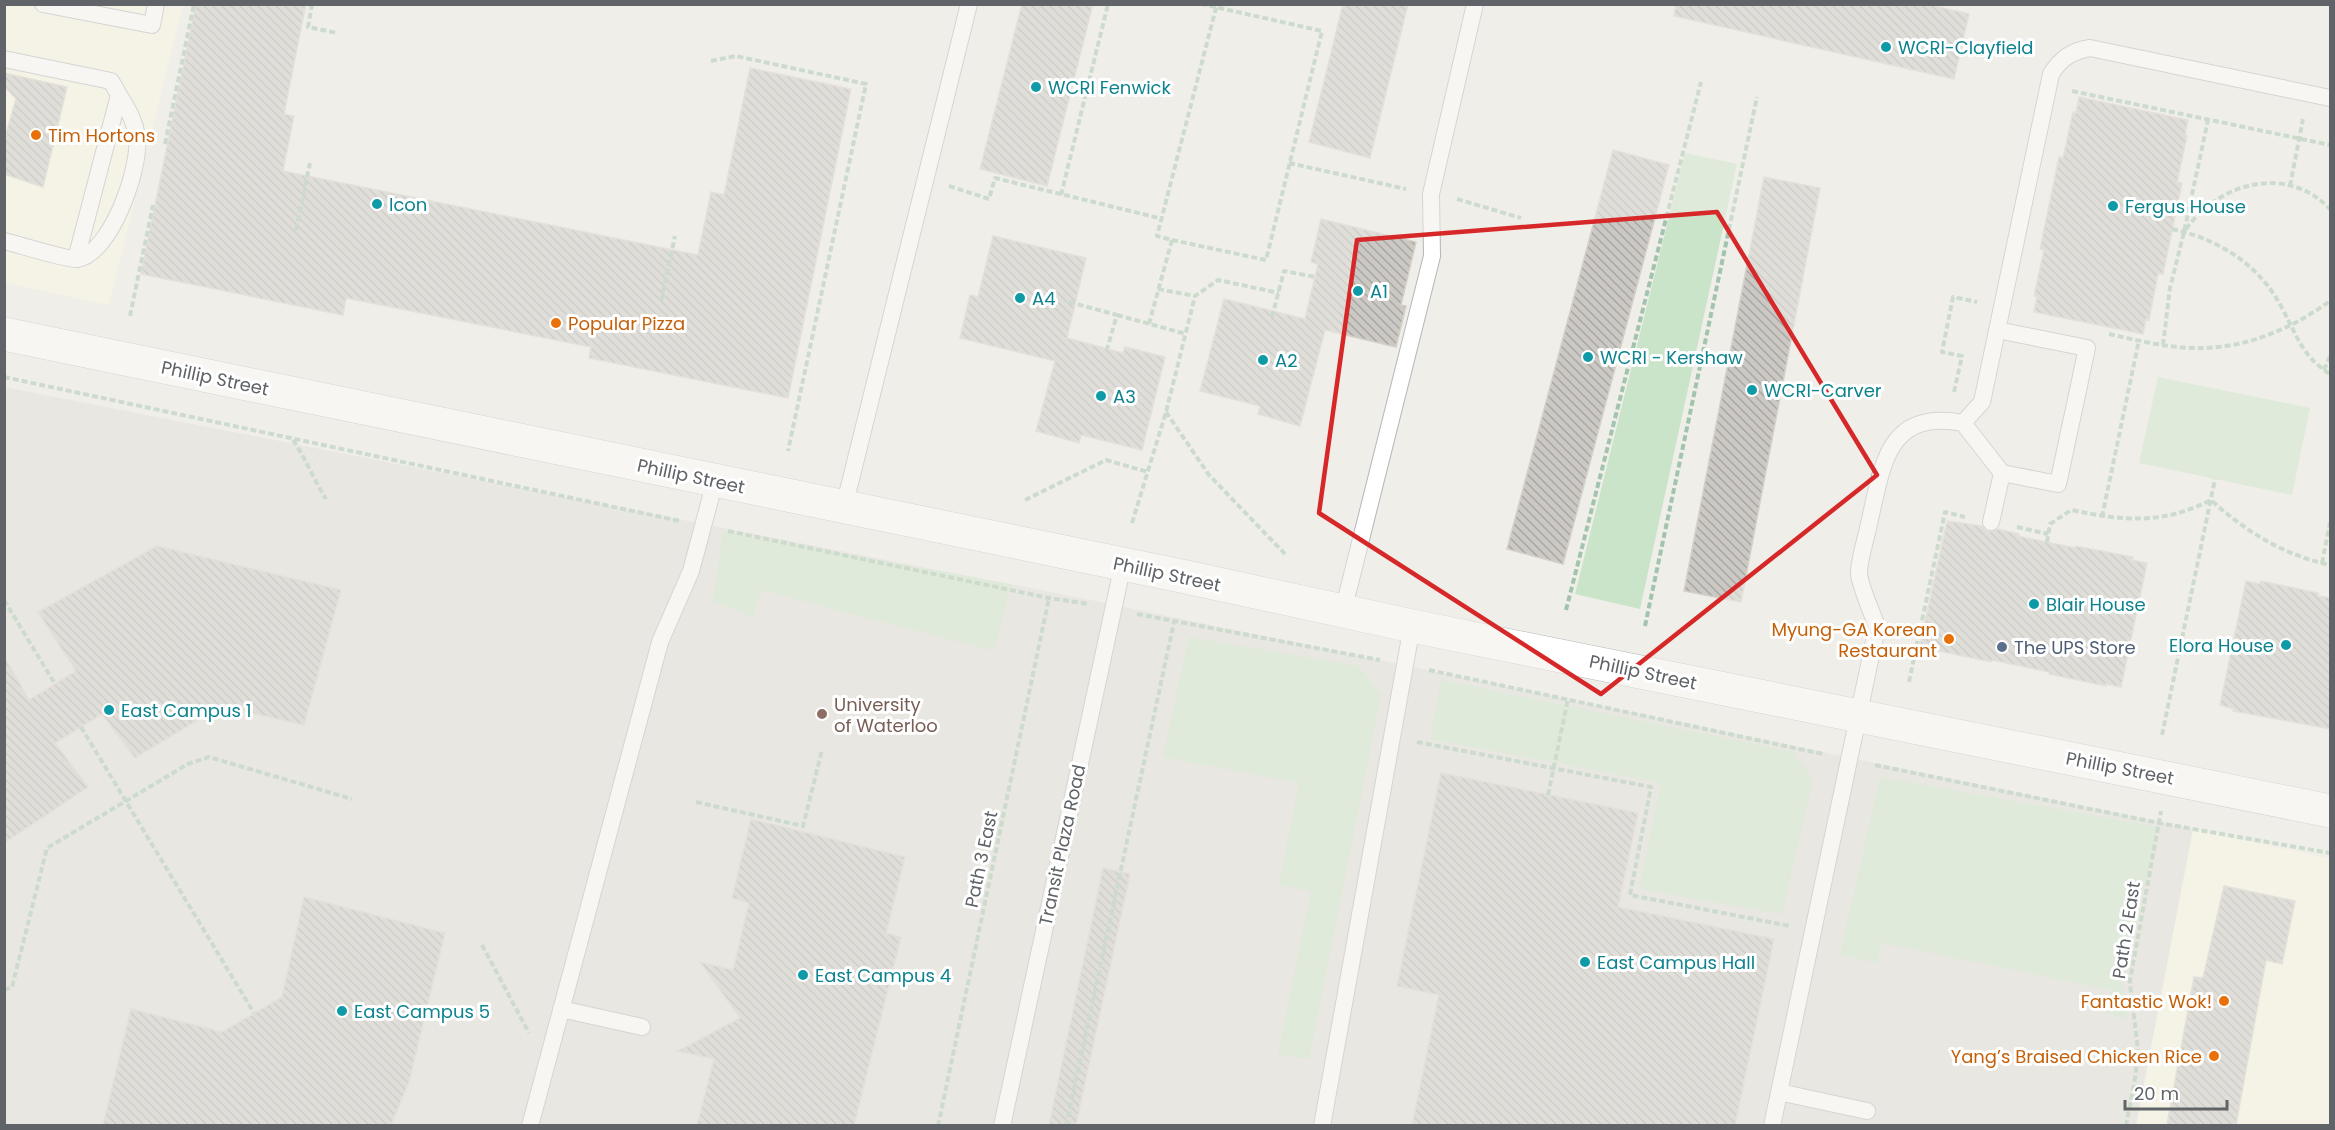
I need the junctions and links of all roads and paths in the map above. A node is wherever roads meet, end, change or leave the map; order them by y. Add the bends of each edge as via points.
1 (44, 4) edge
2 (156, 4) edge
3 (312, 4) edge
4 (969, 4) edge
5 (1108, 4) edge
6 (1202, 4) edge
7 (1475, 4) edge
8 (1216, 6) edge
9 (337, 33) dead end
10 (4, 59) edge
11 (711, 61) dead end
12 (1701, 82) dead end
13 (2067, 90) dead end
14 (119, 94) junction
15 (1757, 97) dead end
16 (2331, 98) edge
17 (2305, 108) dead end
18 (2208, 120) junction
19 (2299, 139) junction
20 (2331, 145) edge
21 (310, 162) dead end
22 (1289, 163) junction
23 (1350, 178) dead end
24 (926, 179) junction
25 (2290, 186) junction
26 (1061, 195) junction
27 (2331, 209) edge
28 (1163, 219) junction
29 (2172, 229) dead end
30 (296, 230) dead end
31 (2184, 232) junction
32 (675, 236) dead end
33 (1172, 240) junction
34 (4, 241) edge
35 (76, 259) junction
36 (1315, 278) dead end
37 (1158, 289) junction
38 (1279, 293) junction
39 (1195, 297) junction
40 (662, 301) dead end
41 (2331, 301) edge
42 (1069, 302) dead end
43 (1117, 315) junction
44 (1272, 317) dead end
45 (1149, 324) junction
46 (2290, 327) junction
47 (1997, 330) junction
48 (4, 334) edge
49 (1186, 334) junction
50 (2139, 340) dead end
51 (1107, 349) dead end
52 (2331, 356) edge
53 (2324, 370) junction
54 (2331, 374) edge
55 (4, 377) edge
56 (1166, 412) junction
57 (1963, 423) junction
58 (293, 439) junction
59 (788, 451) dead end
60 (1148, 472) junction
61 (2002, 472) junction
62 (2215, 479) dead end
63 (715, 481) junction
64 (326, 499) dead end
65 (1025, 500) dead end
66 (2211, 500) junction
67 (844, 507) junction
68 (2102, 516) junction
69 (1944, 519) dead end
70 (1991, 522) dead end
71 (1132, 523) dead end
72 (2331, 523) edge
73 (704, 526) junction
74 (2047, 542) dead end
75 (1286, 555) dead end
76 (2322, 563) junction
77 (1123, 564) junction
78 (2331, 565) edge
79 (1049, 598) junction
80 (4, 600) edge
81 (1076, 601) dead end
82 (1566, 610) dead end
83 (1343, 611) junction
84 (1412, 626) junction
85 (1645, 626) dead end
86 (1575, 658) junction
87 (1405, 664) junction
88 (1909, 682) dead end
89 (55, 684) dead end
90 (1568, 700) junction
91 (1858, 716) junction
92 (81, 727) dead end
93 (2162, 735) dead end
94 (1431, 745) dead end
95 (822, 750) dead end
96 (1850, 759) junction
97 (1554, 768) junction
98 (1548, 795) dead end
99 (352, 799) dead end
100 (125, 801) junction
101 (696, 802) dead end
102 (2161, 811) dead end
103 (2331, 811) edge
104 (2159, 823) junction
105 (2331, 852) edge
106 (1814, 930) junction
107 (482, 945) dead end
108 (4, 990) edge
109 (561, 1009) junction
110 (254, 1013) dead end
111 (642, 1027) dead end
112 (546, 1065) junction
113 (1779, 1092) junction
114 (1867, 1111) dead end
115 (530, 1125) edge
116 (938, 1125) edge
117 (1002, 1125) edge
118 (1066, 1125) edge
119 (1322, 1125) edge
120 (1772, 1125) edge
121 (2126, 1125) edge

1 - 2 lane via 152,25
3 - 9 path via 308,27
4 - 24 lane
5 - 26 path
6 - 8 path
7 - 83 lane via 1431,194 1432,256
8 - 22 path via 1322,31
8 - 28 path
10 - 14 lane via 111,81
11 - 59 path via 736,56 866,84
12 - 82 path
13 - 18 path
14 - 35 lane
14 - 35 lane via 138,138 133,172 117,220 96,250
15 - 85 path
16 - 47 lane via 2090,48 2067,55 2051,74
17 - 19 path
18 - 19 path
18 - 31 path
19 - 20 path
19 - 25 path
21 - 30 path
22 - 23 path
22 - 33 path via 1266,260
24 - 26 path via 989,199 995,178
24 - 67 lane
25 - 27 path via 2309,193
25 - 31 path via 2269,183 2229,191 2196,215
26 - 28 path
28 - 33 path via 1157,236
29 - 31 path
31 - 46 path via 2205,238 2241,259 2270,289
31 - 46 path via 2169,288 2163,345 2227,346
32 - 40 path
33 - 37 path
34 - 35 lane
36 - 38 path via 1284,271
37 - 39 path
37 - 45 path
38 - 39 path via 1218,280
38 - 44 path
39 - 49 path
41 - 46 path
42 - 43 path
43 - 45 path
43 - 51 path
45 - 49 path
46 - 53 path via 2310,358
47 - 57 lane via 1982,402
47 - 61 lane via 2087,348 2058,484
48 - 63 street, Phillip Street
49 - 56 path
50 - 68 path
52 - 53 path
53 - 54 path
55 - 58 path
56 - 60 path
56 - 75 path via 1209,475
57 - 61 lane
57 - 91 lane via 1942,419 1921,423 1888,450 1859,573 1877,627
58 - 64 path
58 - 73 path
60 - 65 path via 1106,460
60 - 71 path
61 - 70 lane
62 - 66 path
63 - 67 street, Phillip Street
63 - 73 lane
66 - 68 path via 2169,516 2124,520
66 - 76 path via 2269,543
66 - 93 path
67 - 77 street, Phillip Street
68 - 74 path via 2072,510 2050,524
69 - 88 path
72 - 76 path
73 - 79 path
73 - 109 lane via 691,571 660,642
76 - 78 path
77 - 83 street, Phillip Street
77 - 117 lane, Transit Plaza Road
79 - 81 path
79 - 116 path, Path 3 East
80 - 89 path
83 - 84 street, Phillip Street
84 - 86 street, Phillip Street
84 - 87 lane
86 - 90 path
86 - 91 street, Phillip Street
87 - 90 path
87 - 118 path via 1172,622
87 - 119 lane
90 - 96 path
90 - 97 path
91 - 96 lane
91 - 103 street, Phillip Street
92 - 100 path
94 - 97 path
95 - 101 path via 803,826
96 - 104 path
96 - 106 lane
97 - 98 path
97 - 106 path via 1651,787 1630,895
99 - 100 path via 209,757 188,764
100 - 108 path via 47,848 12,987
100 - 110 path
102 - 104 path, Path 2 East
104 - 105 path
104 - 121 path, Path 2 East via 2130,980 2137,1062
106 - 113 lane
107 - 112 path
109 - 111 lane
109 - 112 lane
112 - 115 lane
113 - 114 lane
113 - 120 lane

